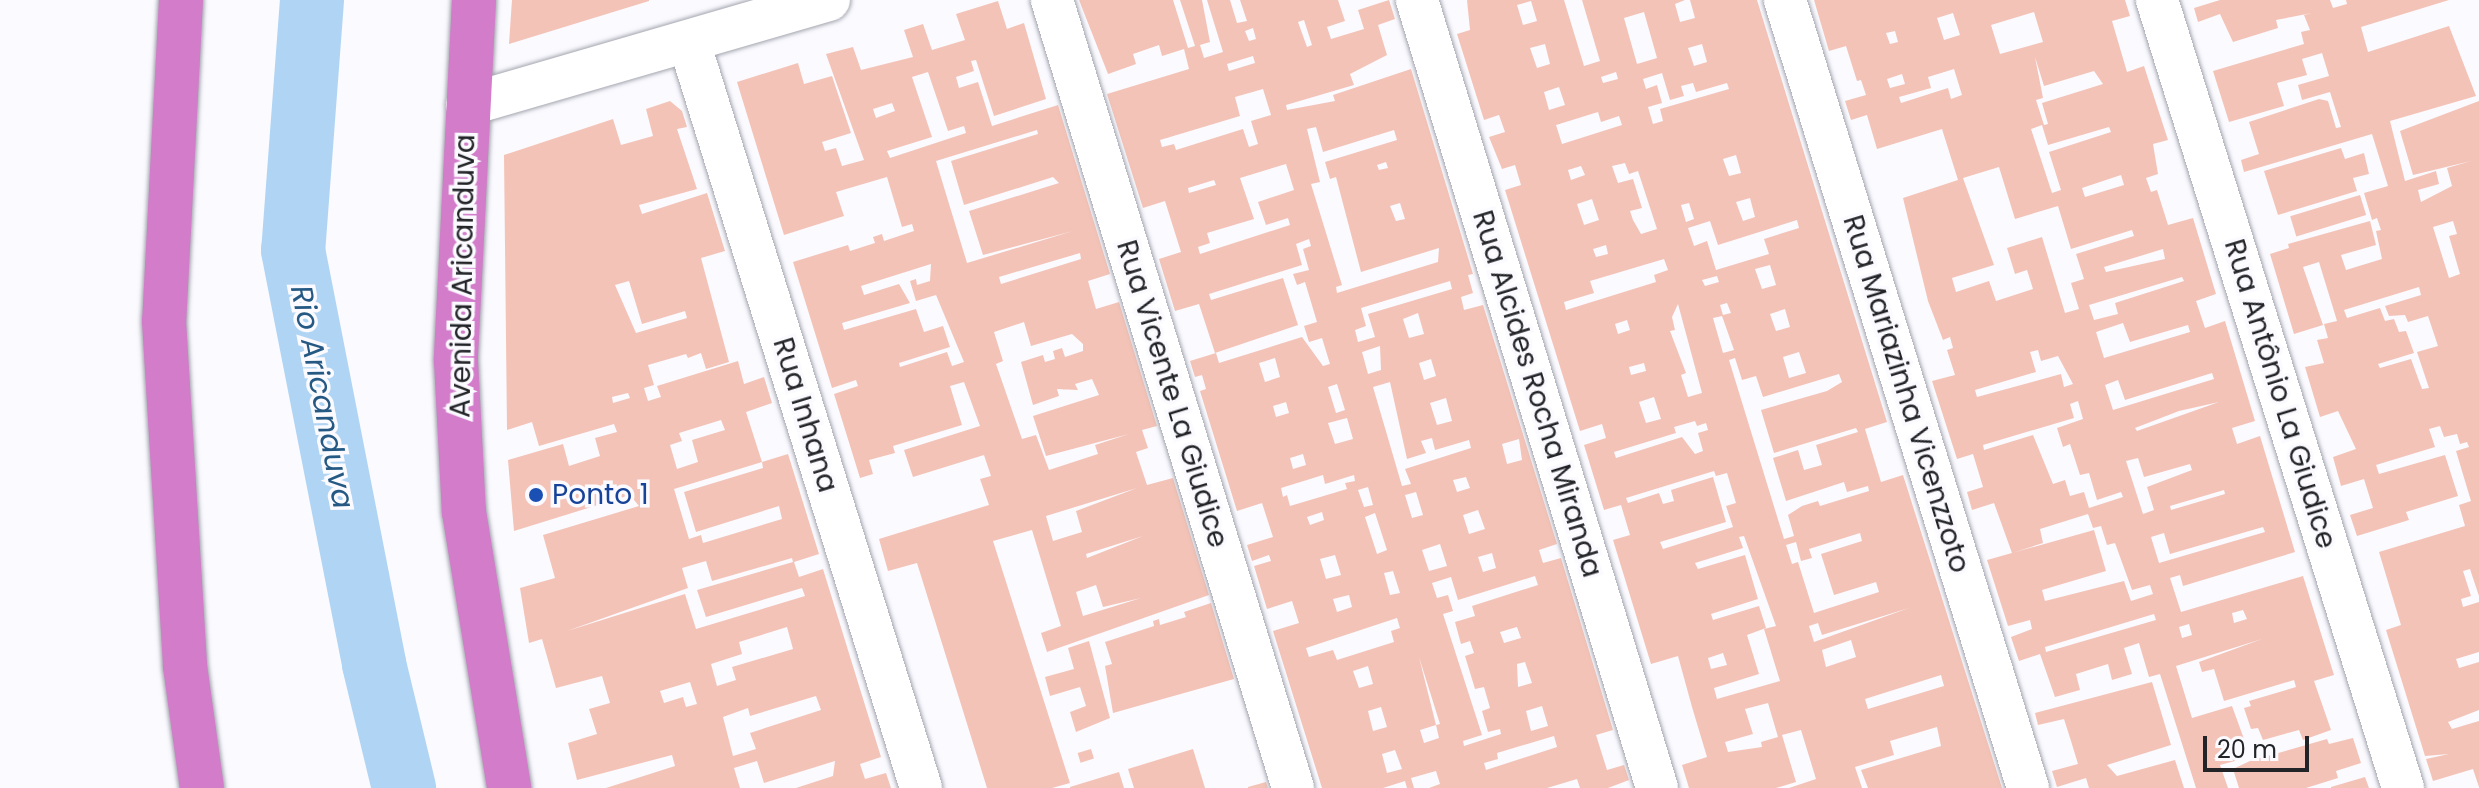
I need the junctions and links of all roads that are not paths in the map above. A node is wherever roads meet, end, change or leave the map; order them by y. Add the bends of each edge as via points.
1 (474, 0) edge
2 (829, 0) edge
3 (1052, 0) edge
4 (1417, 0) edge
5 (1785, 0) edge
6 (2157, 0) edge
7 (175, 11) edge
8 (689, 42) junction
9 (467, 105) junction
10 (202, 788) edge
11 (509, 788) edge
12 (921, 788) edge
13 (1293, 788) edge
14 (1657, 788) edge
15 (2028, 788) edge
16 (2403, 788) edge

1 - 9 highway, Avenida Aricanduva
2 - 8 street
3 - 13 street, Rua Vicente La Giudice
4 - 14 street, Rua Alcides Rocha Miranda
5 - 15 street, Rua Mariazinha Vicenzzoto
6 - 16 street, Rua Antônio La Giudice
7 - 10 highway via 164,321 185,666
8 - 9 street
8 - 12 street, Rua Inhana
9 - 11 highway, Avenida Aricanduva via 456,361 464,512

